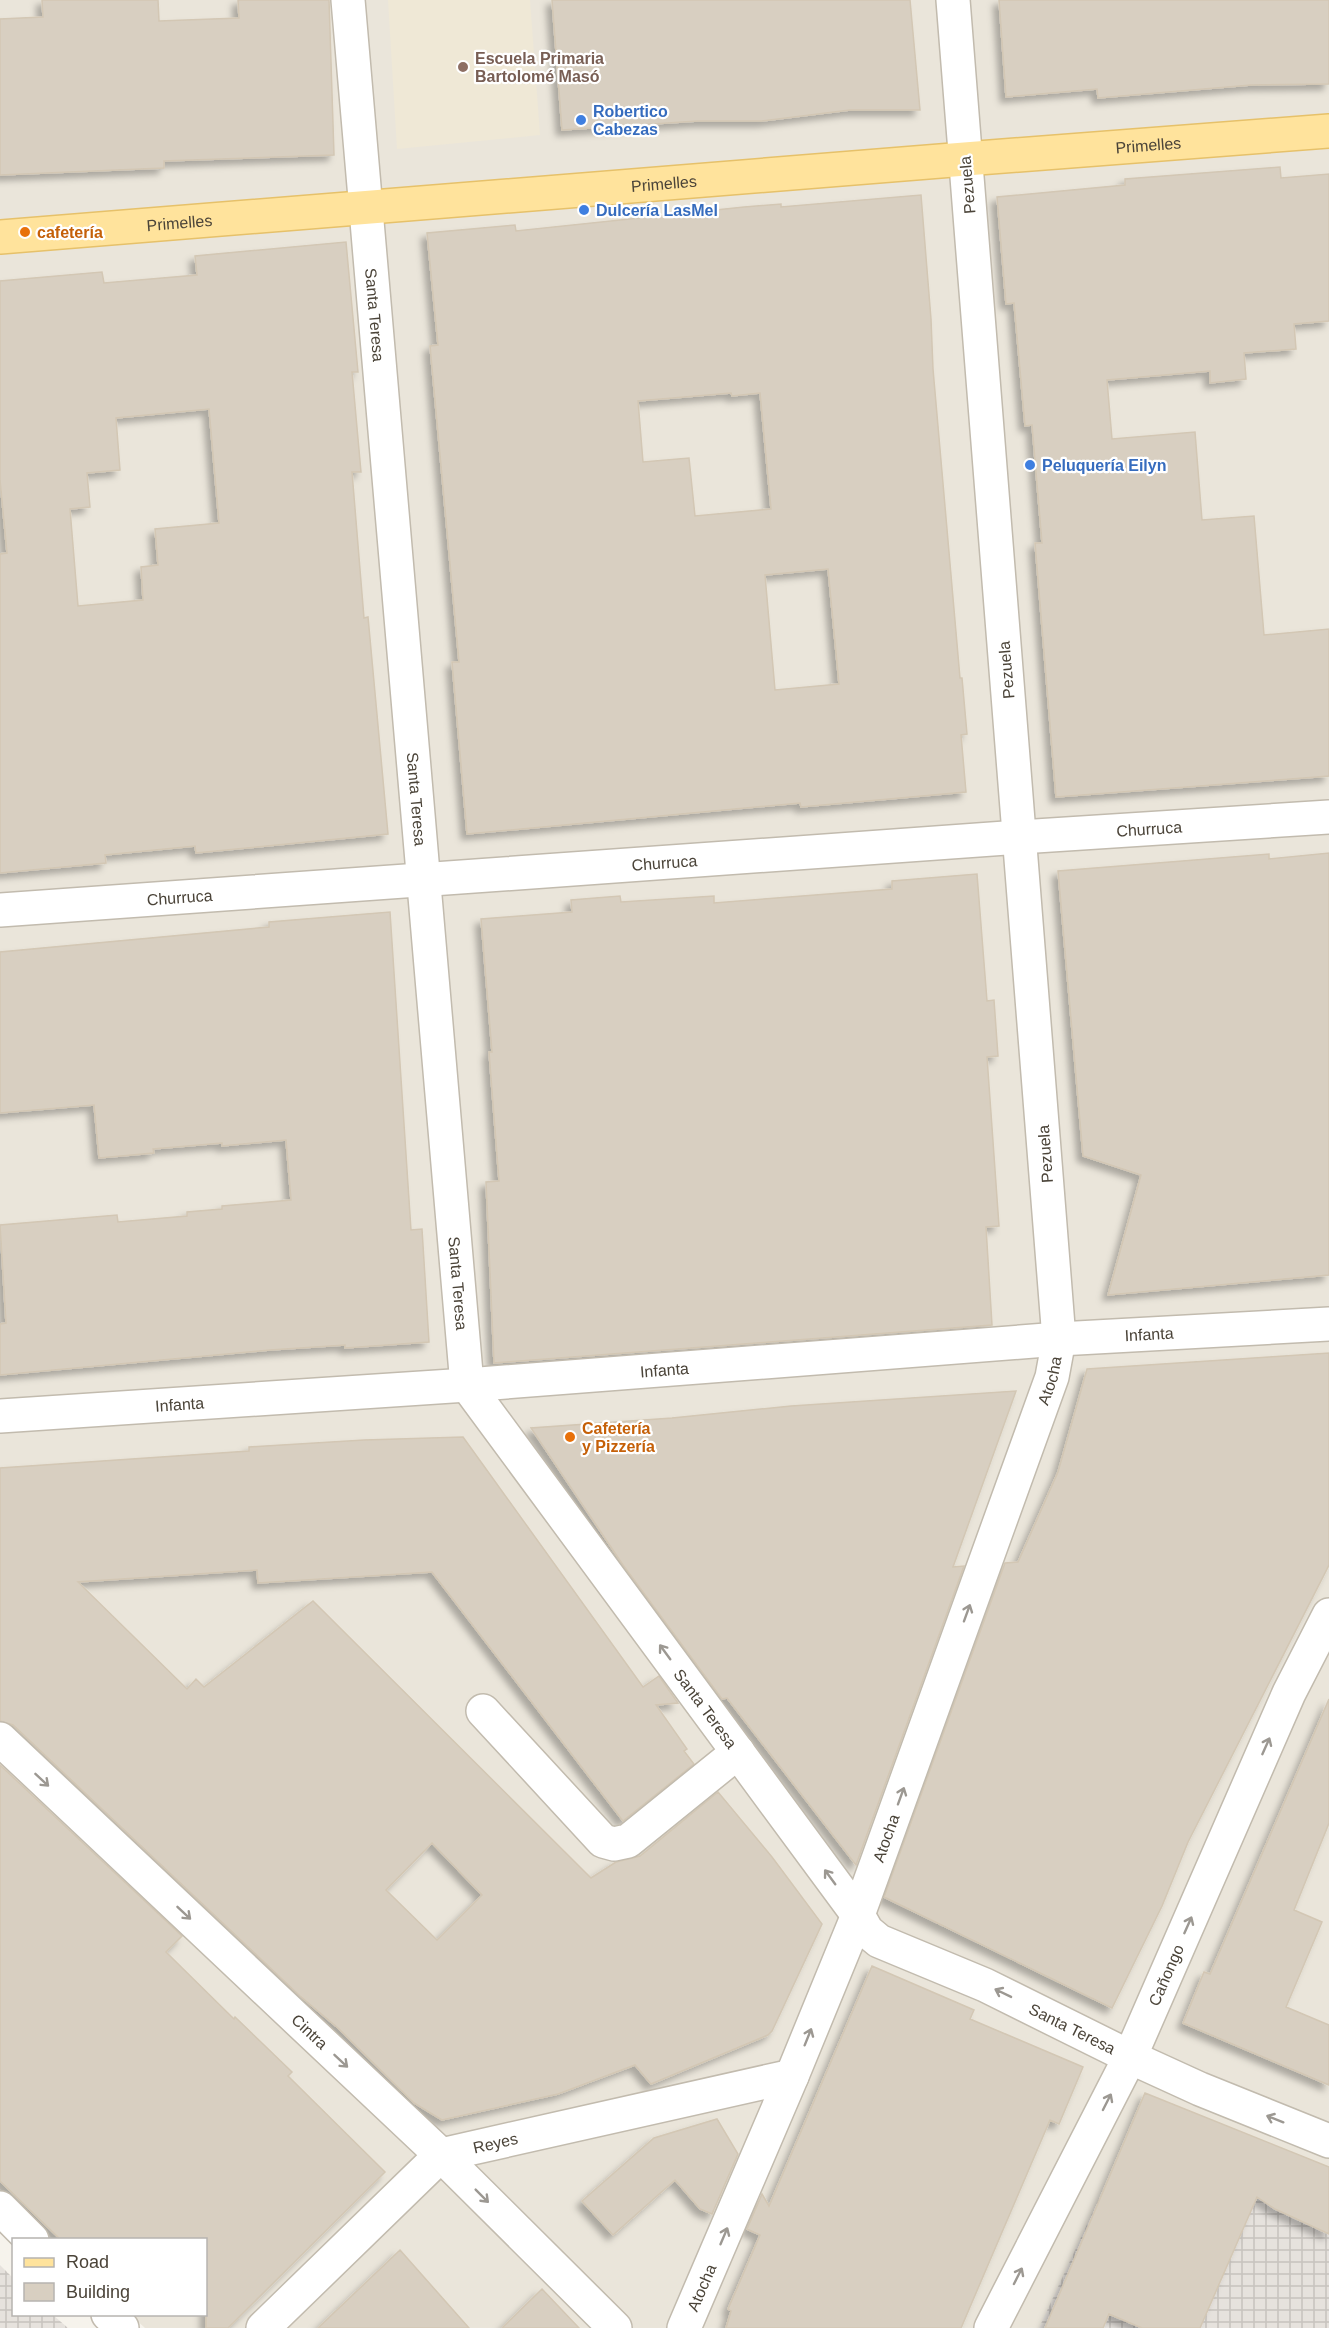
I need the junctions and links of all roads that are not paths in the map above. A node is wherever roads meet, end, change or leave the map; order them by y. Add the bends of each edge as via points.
1 (348, 0) edge
2 (953, 0) edge
3 (1329, 131) edge
4 (965, 159) junction
5 (365, 207) junction
6 (0, 237) edge
7 (1329, 817) edge
8 (1020, 837) junction
9 (424, 879) junction
10 (0, 910) edge
11 (1329, 1324) edge
12 (1059, 1340) junction
13 (467, 1385) junction
14 (0, 1416) edge
15 (1329, 1615) edge
16 (483, 1711) dead end
17 (3, 1748) edge
18 (738, 1752) junction
19 (858, 1915) junction
20 (1130, 2057) junction
21 (792, 2076) junction
22 (1329, 2141) edge
23 (441, 2155) junction
24 (0, 2208) edge
25 (30, 2238) edge
26 (110, 2316) edge
27 (122, 2328) edge
28 (263, 2328) edge
29 (615, 2328) edge
30 (684, 2328) edge
31 (991, 2328) edge

1 - 5 street, Santa Teresa
2 - 4 street, Pezuela
3 - 4 main road, Primelles
4 - 5 main road, Primelles
4 - 8 street, Pezuela
5 - 6 main road, Primelles
5 - 9 street, Santa Teresa
7 - 8 street, Churruca
8 - 9 street, Churruca
8 - 12 street, Pezuela
9 - 10 street, Churruca
9 - 13 street, Santa Teresa
11 - 12 street, Infanta
12 - 13 street, Infanta
19 -> 12 street, Atocha via 1052,1377
13 - 14 street, Infanta
18 -> 13 street, Santa Teresa
20 -> 15 street, Cañongo via 1289,1693
16 - 18 street via 603,1841 614,1844 628,1841
17 -> 23 street, Cintra
19 -> 18 street, Santa Teresa
20 -> 19 street, Santa Teresa via 985,1985 879,1941 867,1931
21 -> 19 street, Atocha
22 -> 20 street, Santa Teresa
31 -> 20 street, Cañongo
21 - 23 street, Reyes
30 -> 21 street, Atocha
23 - 28 street
23 -> 29 street, Cintra
24 - 25 street
26 - 27 street

